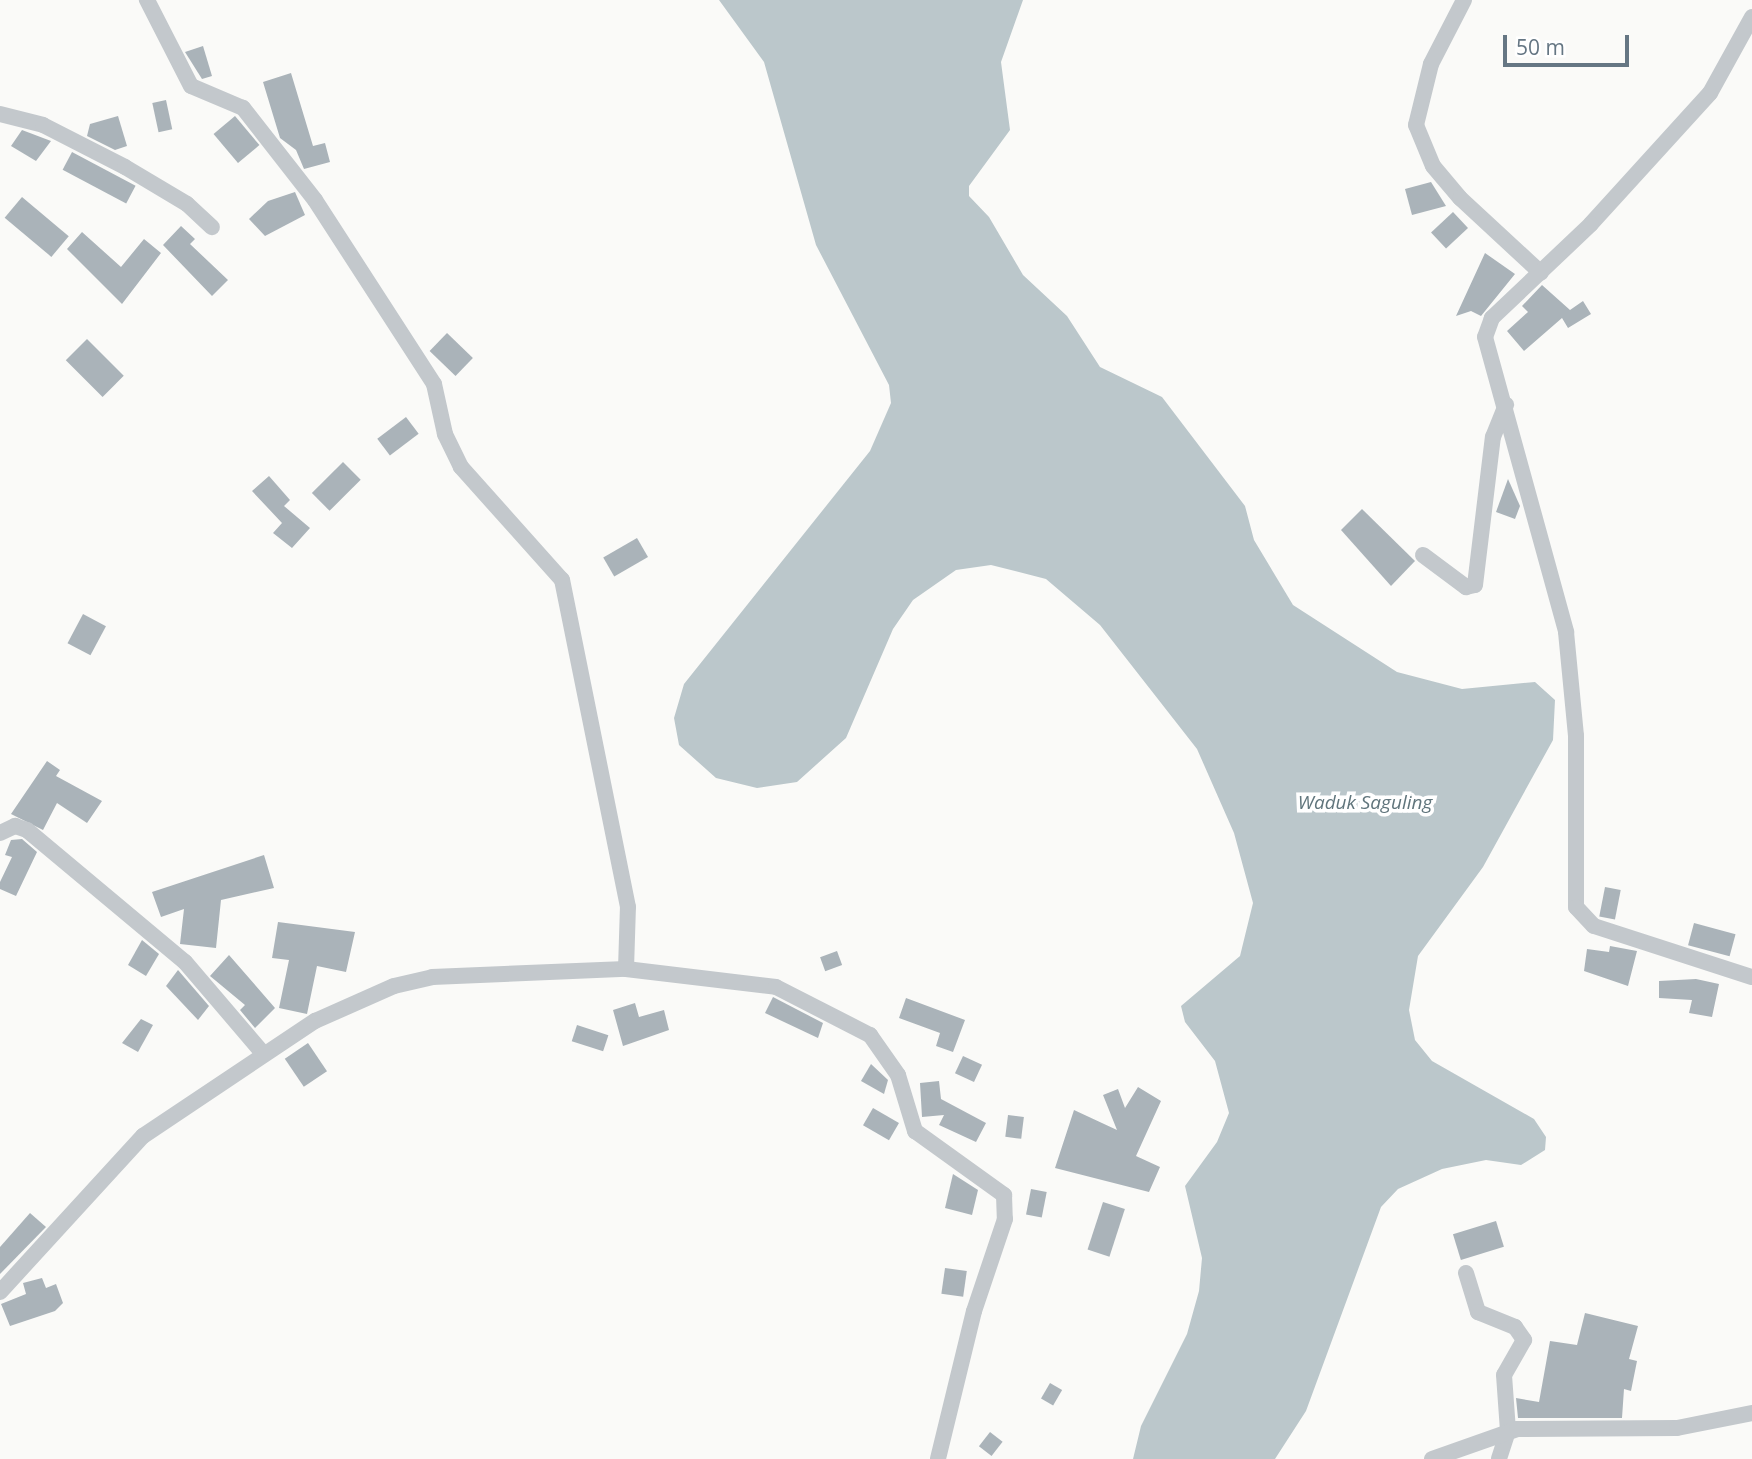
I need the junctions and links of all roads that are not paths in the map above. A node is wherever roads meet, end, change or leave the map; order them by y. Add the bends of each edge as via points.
1 (147, 0) edge
2 (1464, 0) edge
3 (1752, 17) edge
4 (0, 114) edge
5 (212, 227) dead end
6 (1541, 273) junction
7 (1506, 405) junction
8 (1423, 555) dead end
9 (0, 833) edge
10 (626, 969) junction
11 (1752, 977) edge
12 (261, 1051) junction
13 (1466, 1273) dead end
14 (0, 1292) edge
15 (1752, 1413) edge
16 (1507, 1431) junction
17 (938, 1459) edge
18 (1432, 1459) edge
19 (1500, 1459) edge

1 - 10 street via 185,78 199,92 243,108 321,209 434,384 445,434 461,467 562,580 628,908
2 - 6 street via 1418,97 1416,125 1433,166 1460,198
3 - 6 street via 1710,93
4 - 5 street via 43,125 125,167 187,204
6 - 7 street via 1487,328
7 - 8 street via 1493,437 1475,585 1466,587
7 - 11 street via 1566,632 1576,736 1576,907 1594,926
9 - 12 street via 15,826 27,830 186,962
10 - 12 street via 432,977 356,1000
10 - 17 street via 776,987 870,1035 898,1075 915,1131 1004,1195 1005,1219 974,1311
12 - 14 street via 143,1136
13 - 16 street via 1478,1312 1515,1327 1524,1340 1504,1375
15 - 16 street via 1677,1428
16 - 18 street
16 - 19 street

